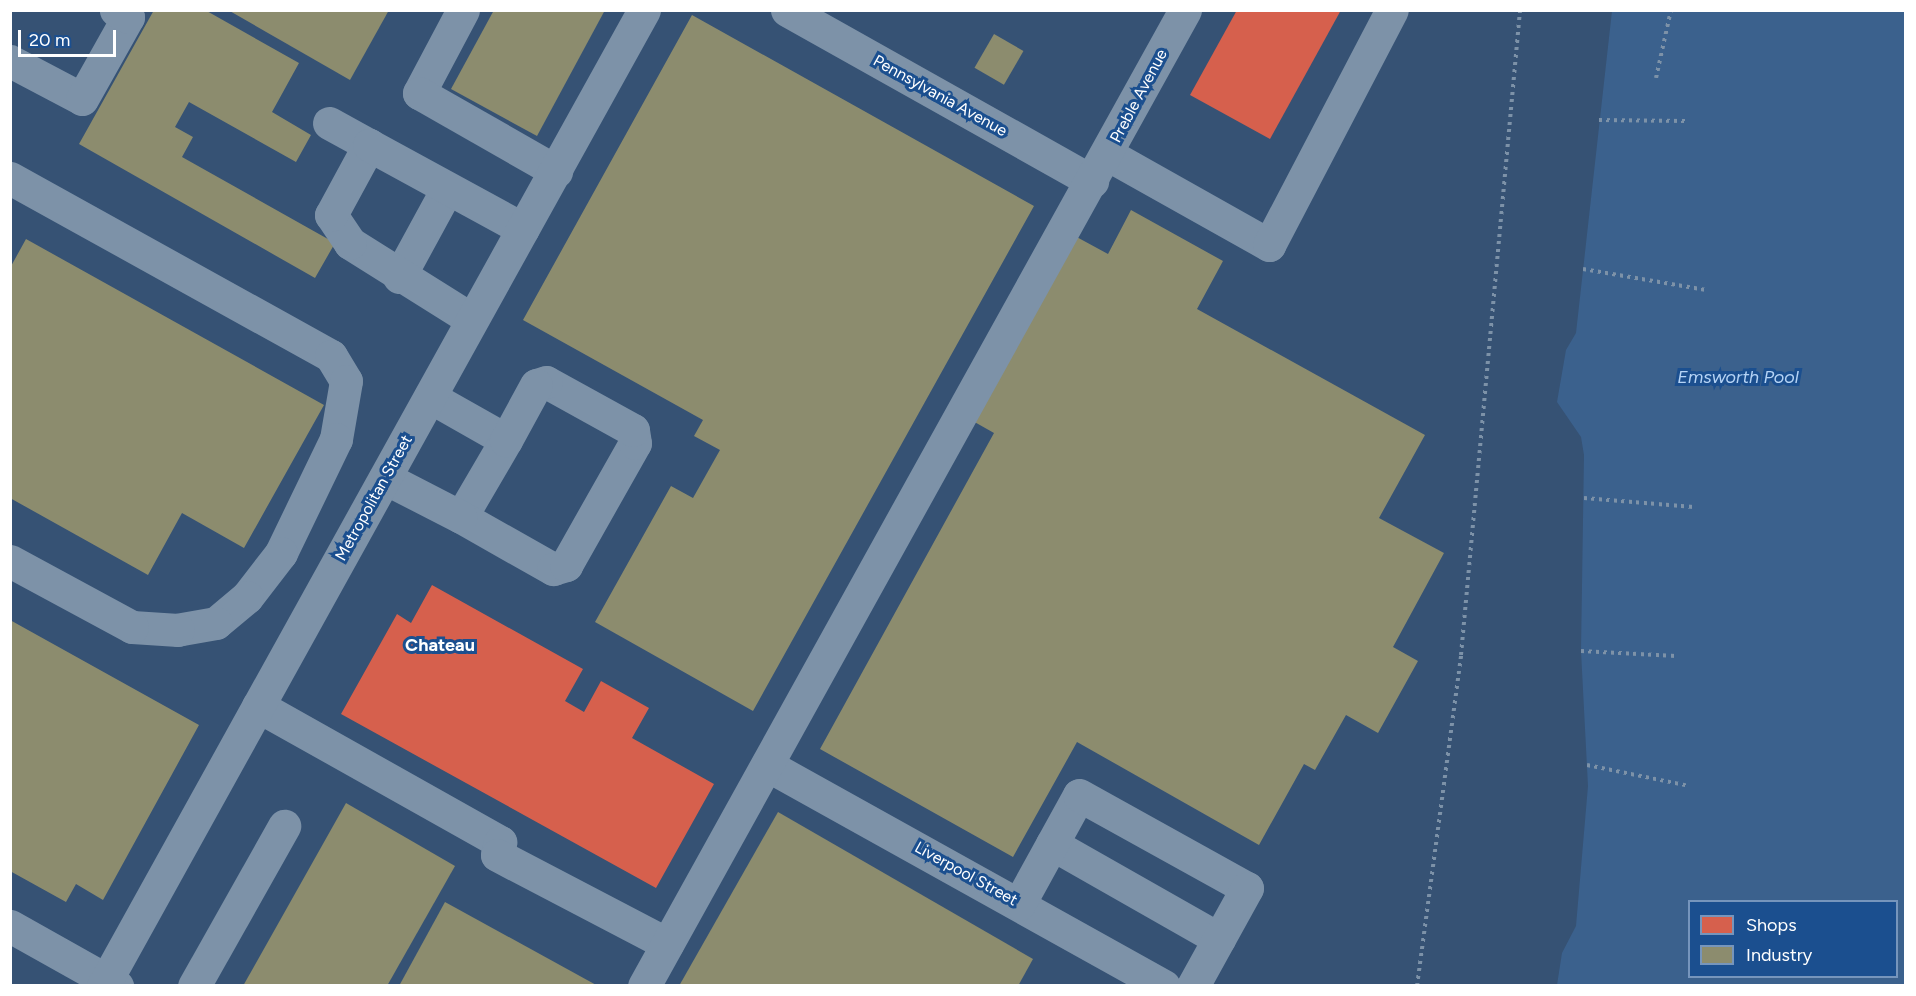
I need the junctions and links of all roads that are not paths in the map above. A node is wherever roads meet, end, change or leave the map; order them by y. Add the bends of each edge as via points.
1 (116, 10) edge
2 (463, 10) edge
3 (644, 10) edge
4 (787, 10) edge
5 (1185, 10) edge
6 (1392, 10) edge
7 (10, 61) edge
8 (329, 123) dead end
9 (369, 145) junction
10 (1100, 168) junction
11 (555, 171) junction
12 (10, 178) edge
13 (447, 189) junction
14 (523, 230) junction
15 (399, 277) junction
16 (471, 319) junction
17 (430, 397) junction
18 (506, 440) junction
19 (385, 477) junction
20 (461, 517) junction
21 (10, 561) edge
22 (258, 706) junction
23 (767, 765) junction
24 (284, 826) dead end
25 (1052, 844) junction
26 (1019, 904) junction
27 (10, 926) edge
28 (1218, 939) junction
29 (667, 944) junction
30 (109, 984) edge
31 (194, 986) edge
32 (644, 986) edge
33 (1164, 986) edge
34 (1193, 986) edge

1 - 7 street via 128,17 82,99
2 - 11 street via 419,93
3 - 11 street, Metropolitan Street
4 - 10 street, Pennsylvania Avenue
5 - 10 street, Preble Avenue
6 - 10 street, Pennsylvania Avenue via 1269,246
8 - 9 street
9 - 13 street
9 - 15 street via 331,214 350,243
10 - 23 street, Preble Avenue
11 - 14 street, Metropolitan Street
12 - 21 street via 322,351 346,381 336,439 281,553 247,597 216,623 178,630 132,627
13 - 14 street
13 - 15 street
14 - 16 street, Metropolitan Street
15 - 16 street
16 - 17 street, Metropolitan Street
17 - 18 street
17 - 19 street, Metropolitan Street
18 - 20 street
18 - 20 street via 536,386 546,382 633,430 635,442 566,566 553,569
19 - 20 street
19 - 22 street, Metropolitan Street
22 - 29 street via 500,842 497,855
22 - 30 street, Metropolitan Street
23 - 26 street, Liverpool Street
23 - 29 street, Preble Avenue
24 - 31 street
25 - 26 street
25 - 28 street
25 - 28 street via 1079,795 1247,888
26 - 33 street, Liverpool Street
27 - 30 street
28 - 34 street
29 - 32 street, Preble Avenue

